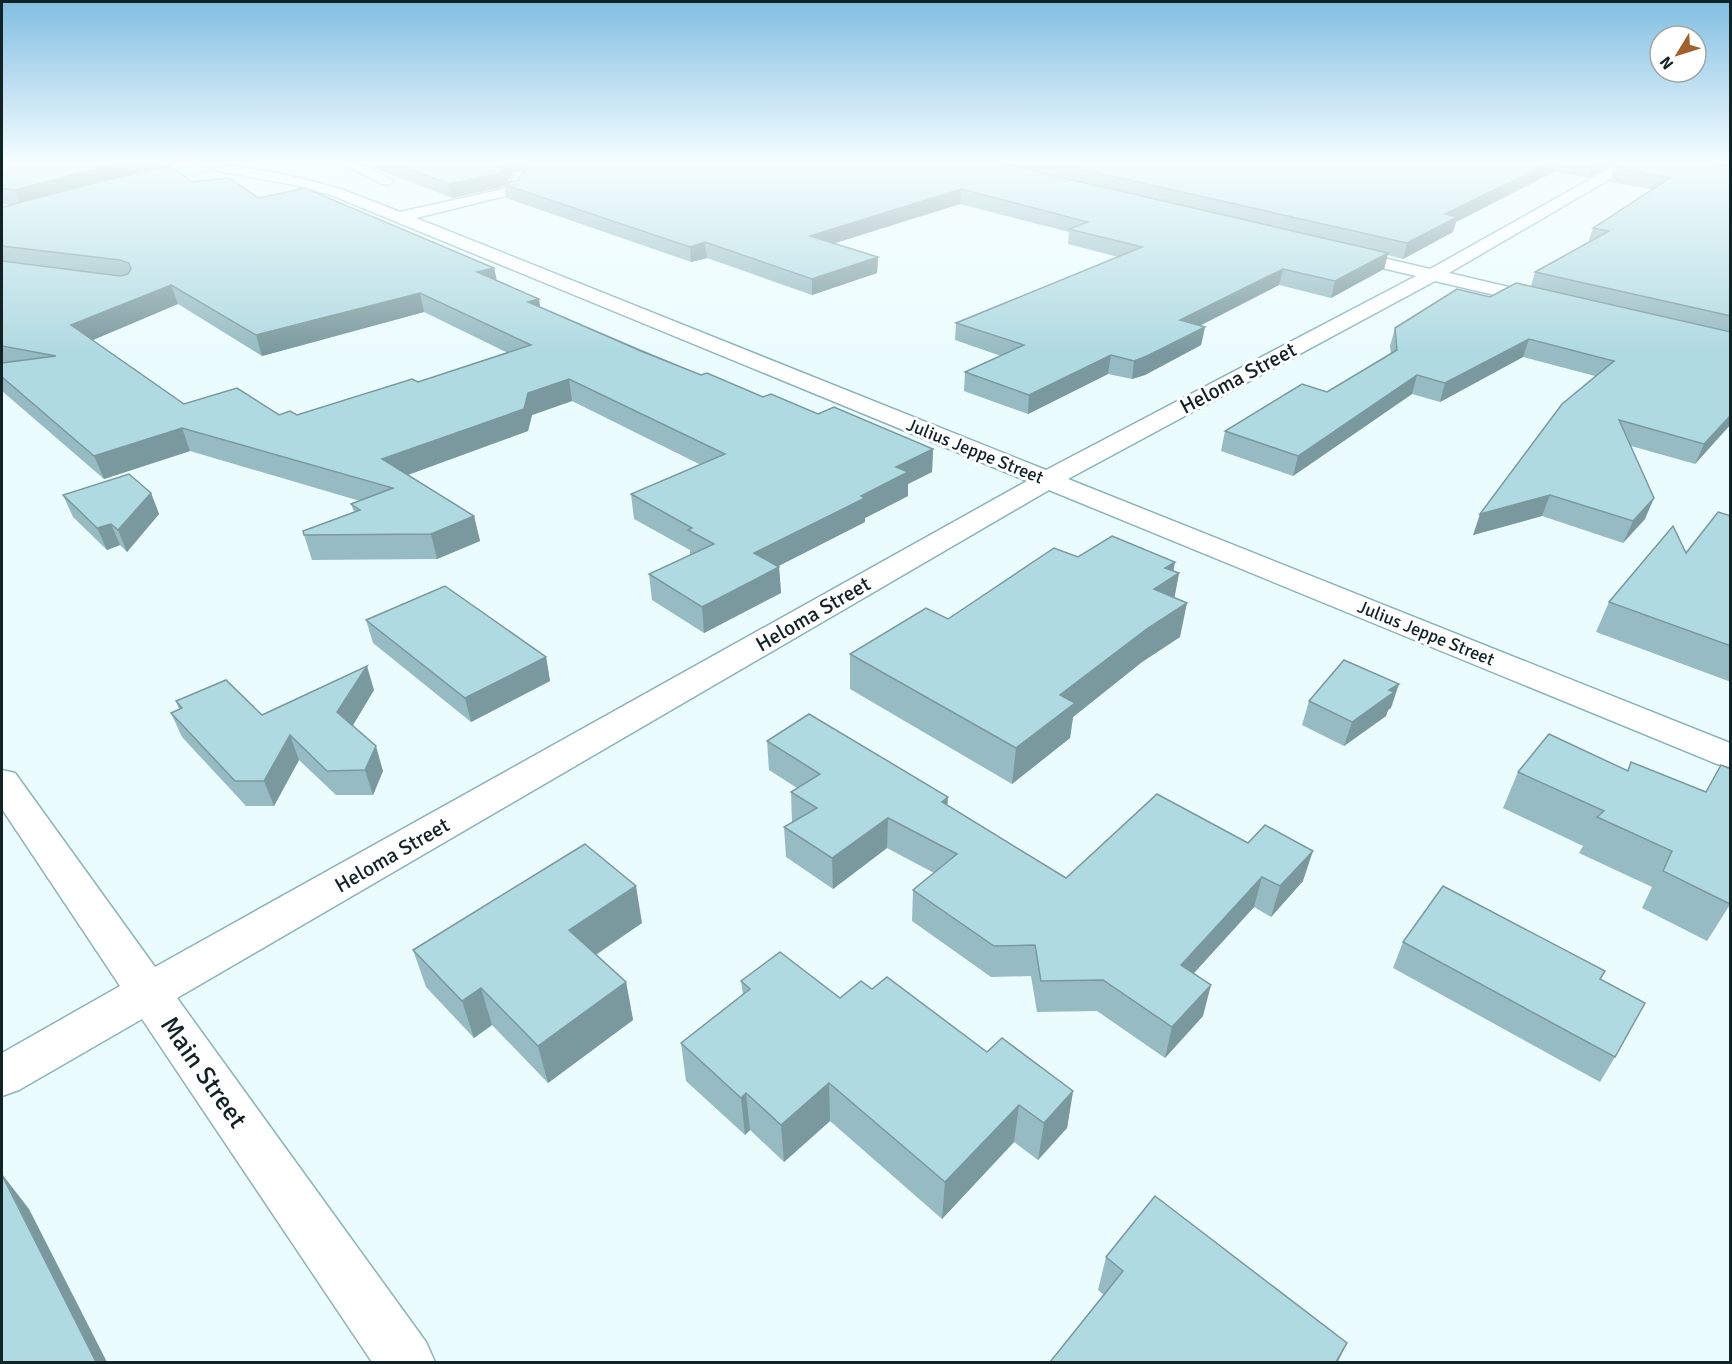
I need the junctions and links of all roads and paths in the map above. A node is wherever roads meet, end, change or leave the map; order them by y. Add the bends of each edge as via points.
1 (422, 226) edge
2 (1519, 226) edge
3 (1330, 250) edge
4 (1432, 275) junction
5 (1558, 304) edge
6 (1047, 480) junction
7 (1731, 756) edge
8 (2, 782) edge
9 (150, 993) junction
10 (2, 1076) edge
11 (406, 1362) edge

1 - 6 street, Julius Jeppe Street
2 - 4 street, Heloma Street
3 - 4 street
4 - 5 street
4 - 6 street, Heloma Street
6 - 7 street, Julius Jeppe Street
6 - 9 street, Heloma Street
8 - 9 street, Main Street
9 - 10 street, Heloma Street
9 - 11 street, Main Street

